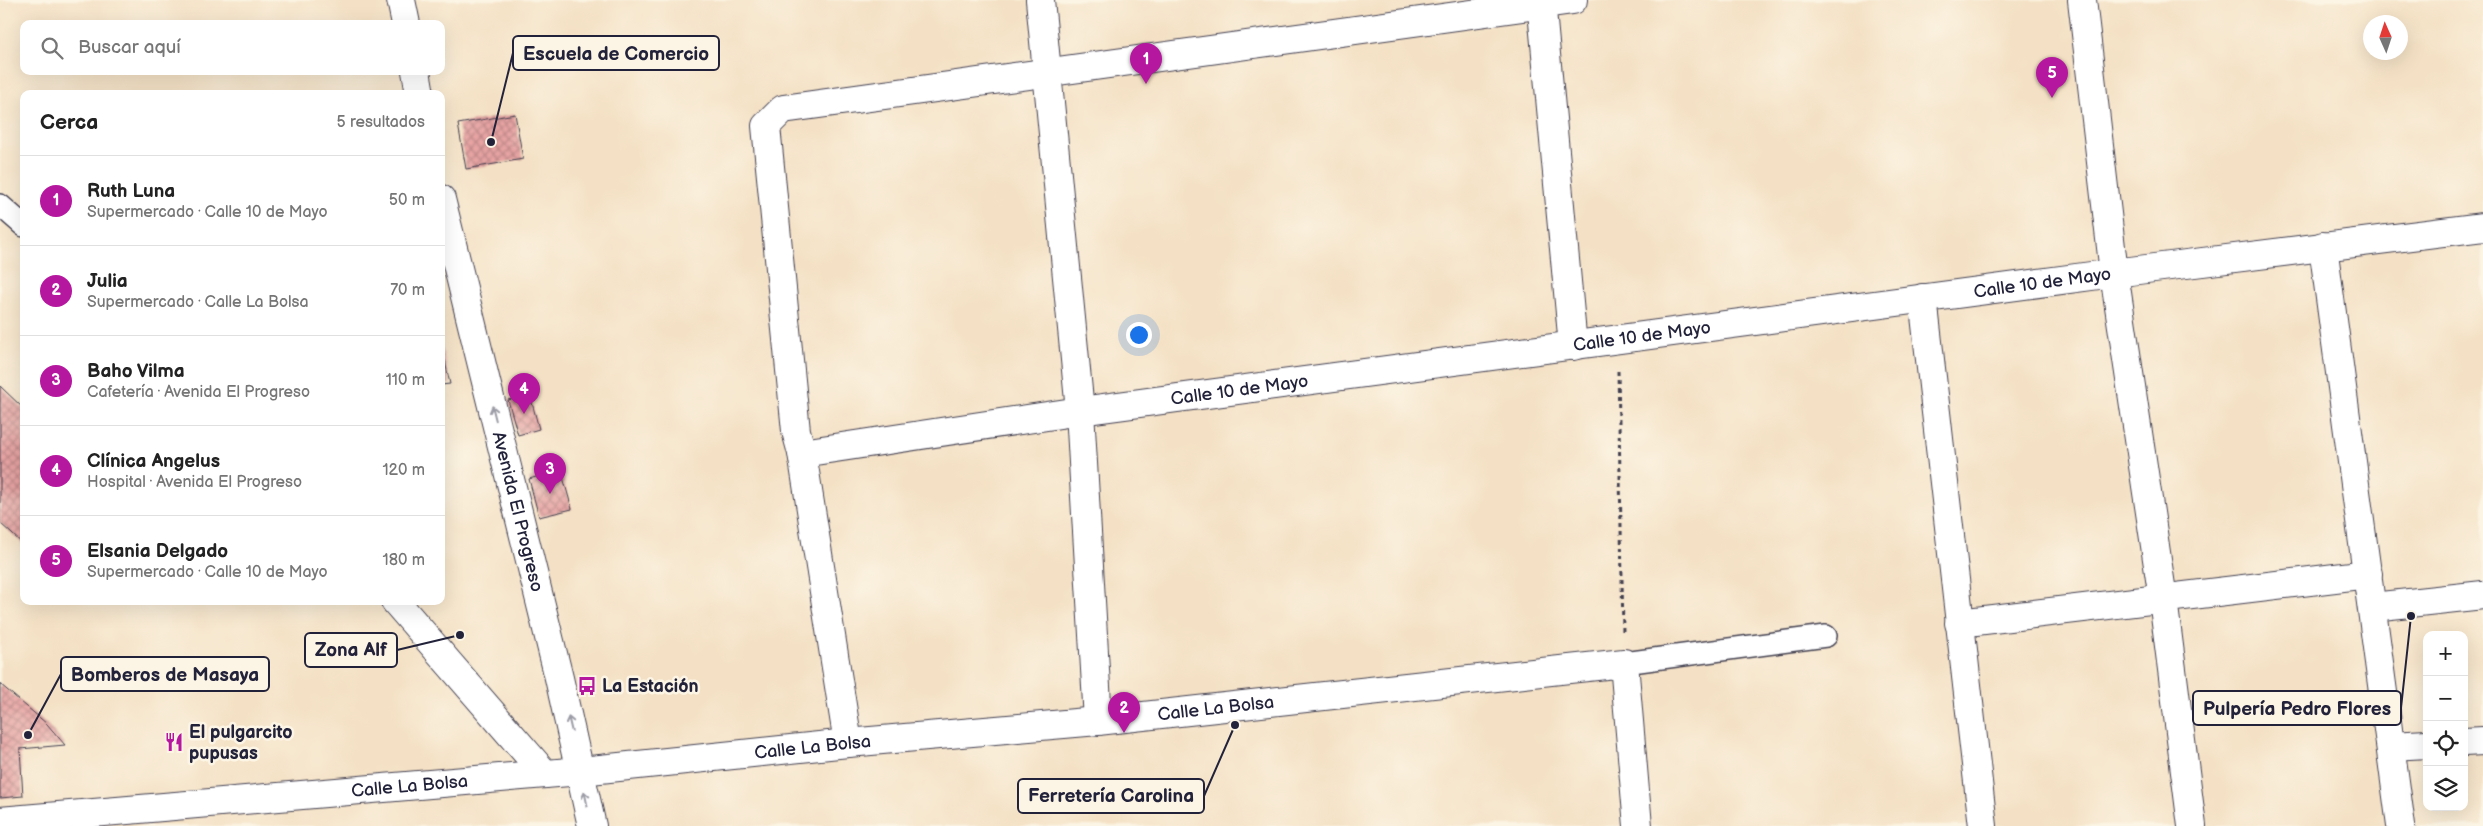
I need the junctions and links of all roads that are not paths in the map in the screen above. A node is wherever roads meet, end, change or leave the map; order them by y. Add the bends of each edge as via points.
1 (401, 0) edge
2 (1040, 0) edge
3 (1573, 0) edge
4 (2082, 0) edge
5 (1541, 2) edge
6 (405, 20) edge
7 (1047, 74) junction
8 (417, 75) edge
9 (419, 90) edge
10 (0, 205) edge
11 (445, 215) edge
12 (20, 222) edge
13 (2483, 227) edge
14 (2322, 246) junction
15 (2114, 273) junction
16 (1923, 298) junction
17 (1573, 346) junction
18 (1080, 411) junction
19 (802, 453) junction
20 (2368, 574) junction
21 (2483, 595) edge
22 (2163, 599) junction
23 (398, 605) edge
24 (2372, 606) junction
25 (1959, 623) junction
26 (1826, 636) dead end
27 (1624, 663) junction
28 (1098, 721) junction
29 (2483, 741) edge
30 (2468, 742) edge
31 (848, 743) junction
32 (2423, 744) edge
33 (2391, 746) junction
34 (581, 771) junction
35 (545, 774) junction
36 (0, 821) edge
37 (592, 826) edge
38 (1638, 826) edge
39 (1983, 826) edge
40 (2192, 826) edge
41 (2401, 826) edge

1 - 6 street
2 - 7 street
3 - 5 street
4 - 15 street
5 - 7 street
5 - 17 street
7 - 18 street
7 - 19 street via 783,109 766,126 796,431
8 - 9 street
10 - 12 lane
34 -> 11 street, Avenida El Progreso
13 - 14 street, Calle 10 de Mayo
14 - 15 street, Calle 10 de Mayo
14 - 20 street
15 - 16 street, Calle 10 de Mayo
15 - 22 street
16 - 17 street, Calle 10 de Mayo
16 - 25 street
17 - 18 street, Calle 10 de Mayo
18 - 19 street, Calle 10 de Mayo
18 - 28 street
19 - 31 street
20 - 22 street
20 - 24 street
21 - 24 street
22 - 25 street
22 - 40 street
23 - 35 street
24 - 33 street
25 - 39 street
26 - 27 lane
27 - 28 street, Calle La Bolsa
27 - 38 street
28 - 31 street, Calle La Bolsa
29 - 30 street
31 - 34 street, Calle La Bolsa
32 - 33 street
33 - 41 street
34 - 35 street, Calle La Bolsa
37 -> 34 street, Avenida El Progreso
35 - 36 street, Calle La Bolsa

